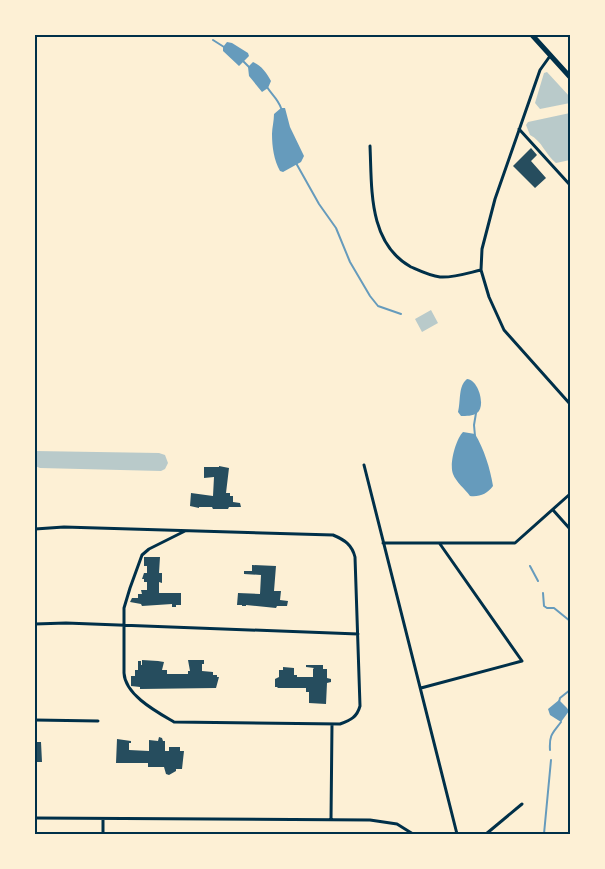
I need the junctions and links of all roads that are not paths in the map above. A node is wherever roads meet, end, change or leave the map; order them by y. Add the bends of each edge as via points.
1 (532, 35) edge
2 (550, 55) junction
3 (570, 77) edge
4 (518, 128) junction
5 (370, 146) dead end
6 (570, 185) edge
7 (481, 270) junction
8 (570, 404) edge
9 (364, 464) dead end
10 (570, 494) edge
11 (553, 510) junction
12 (35, 529) edge
13 (570, 529) edge
14 (185, 531) junction
15 (383, 543) junction
16 (440, 544) junction
17 (35, 624) edge
18 (123, 625) junction
19 (358, 634) junction
20 (421, 688) junction
21 (35, 720) edge
22 (98, 721) dead end
23 (332, 724) junction
24 (522, 804) dead end
25 (35, 818) edge
26 (103, 819) junction
27 (331, 820) junction
28 (103, 834) edge
29 (413, 834) edge
30 (457, 834) edge
31 (486, 834) edge

1 - 2 main road
2 - 3 main road
2 - 4 street via 541,68
4 - 6 street
4 - 7 street via 486,229
5 - 7 street via 376,221 382,237 397,256 416,269 440,277
7 - 8 street via 504,330
9 - 15 street
10 - 11 street
11 - 13 street
11 - 16 street via 515,543
12 - 14 street
14 - 18 street via 142,555 126,601
14 - 19 street via 333,535 341,538 356,557
15 - 16 street
15 - 20 street
16 - 20 street via 522,661
17 - 18 street
18 - 19 street
18 - 23 street via 125,680 132,692 174,722
19 - 23 street via 360,706 357,715 350,720
20 - 30 street
21 - 22 street
23 - 27 street
24 - 31 street
25 - 26 street
26 - 27 street
26 - 28 street
27 - 29 street via 384,821 397,824

